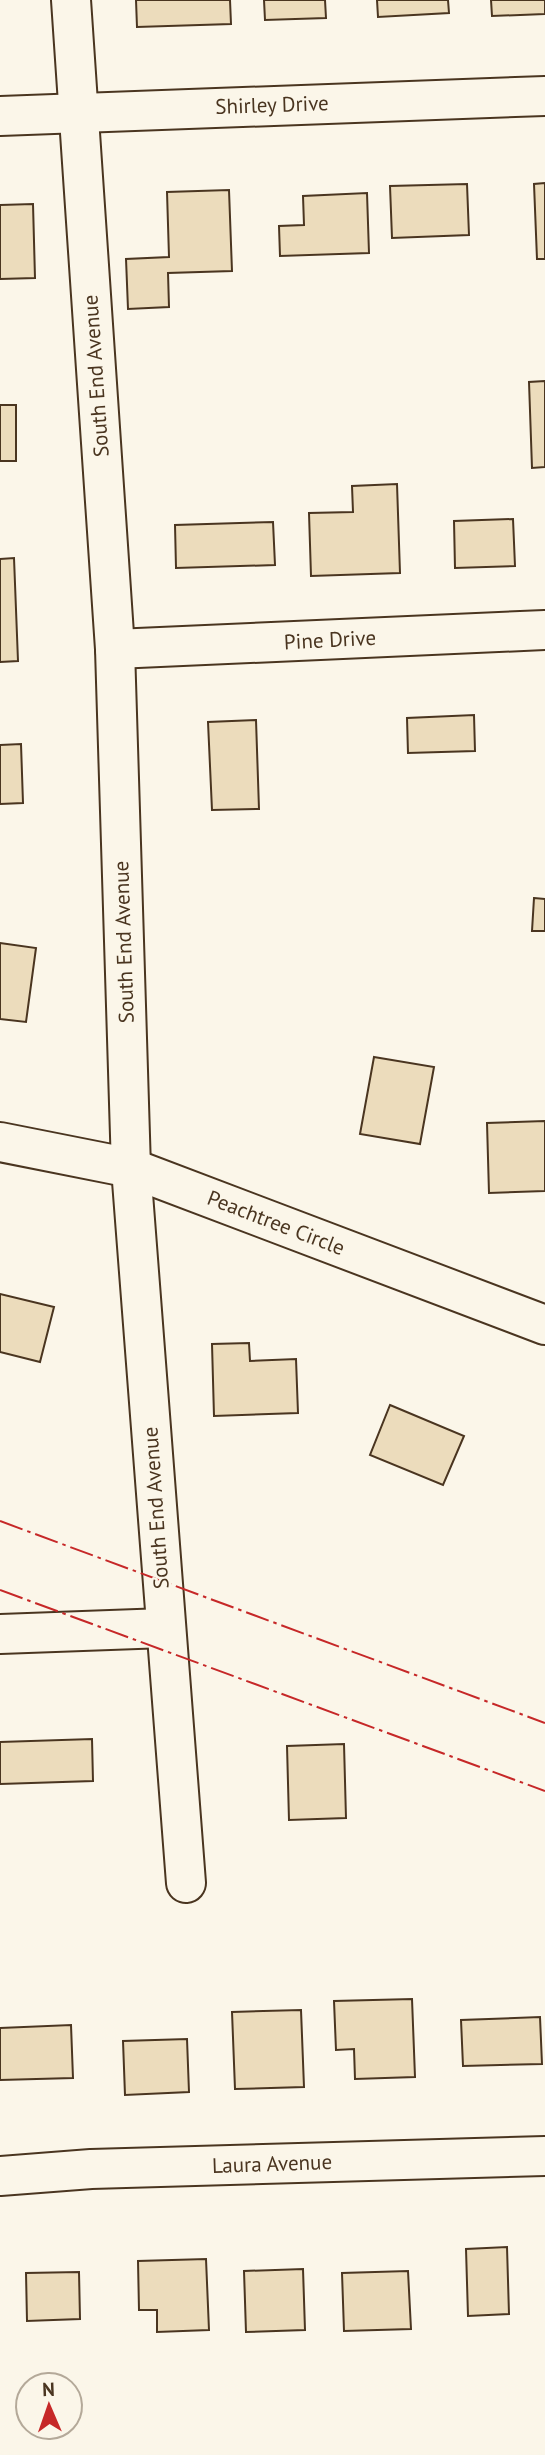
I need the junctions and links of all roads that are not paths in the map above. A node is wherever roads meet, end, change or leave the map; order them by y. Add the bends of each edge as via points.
1 (71, 0) edge
2 (545, 96) edge
3 (78, 111) junction
4 (0, 116) edge
5 (545, 630) edge
6 (115, 649) junction
7 (0, 1142) edge
8 (131, 1168) junction
9 (545, 1325) edge
10 (165, 1628) junction
11 (0, 1634) edge
12 (186, 1883) dead end
13 (545, 2156) edge
14 (0, 2176) edge

1 - 3 street, South End Avenue
2 - 3 street, Shirley Drive
3 - 4 street, Shirley Drive
3 - 6 street, South End Avenue
5 - 6 street, Pine Drive
6 - 8 street, South End Avenue
7 - 8 street, Peachtree Circle
8 - 9 street, Peachtree Circle
8 - 10 street, South End Avenue
10 - 11 street
10 - 12 street, South End Avenue
13 - 14 street, Laura Avenue via 91,2169

